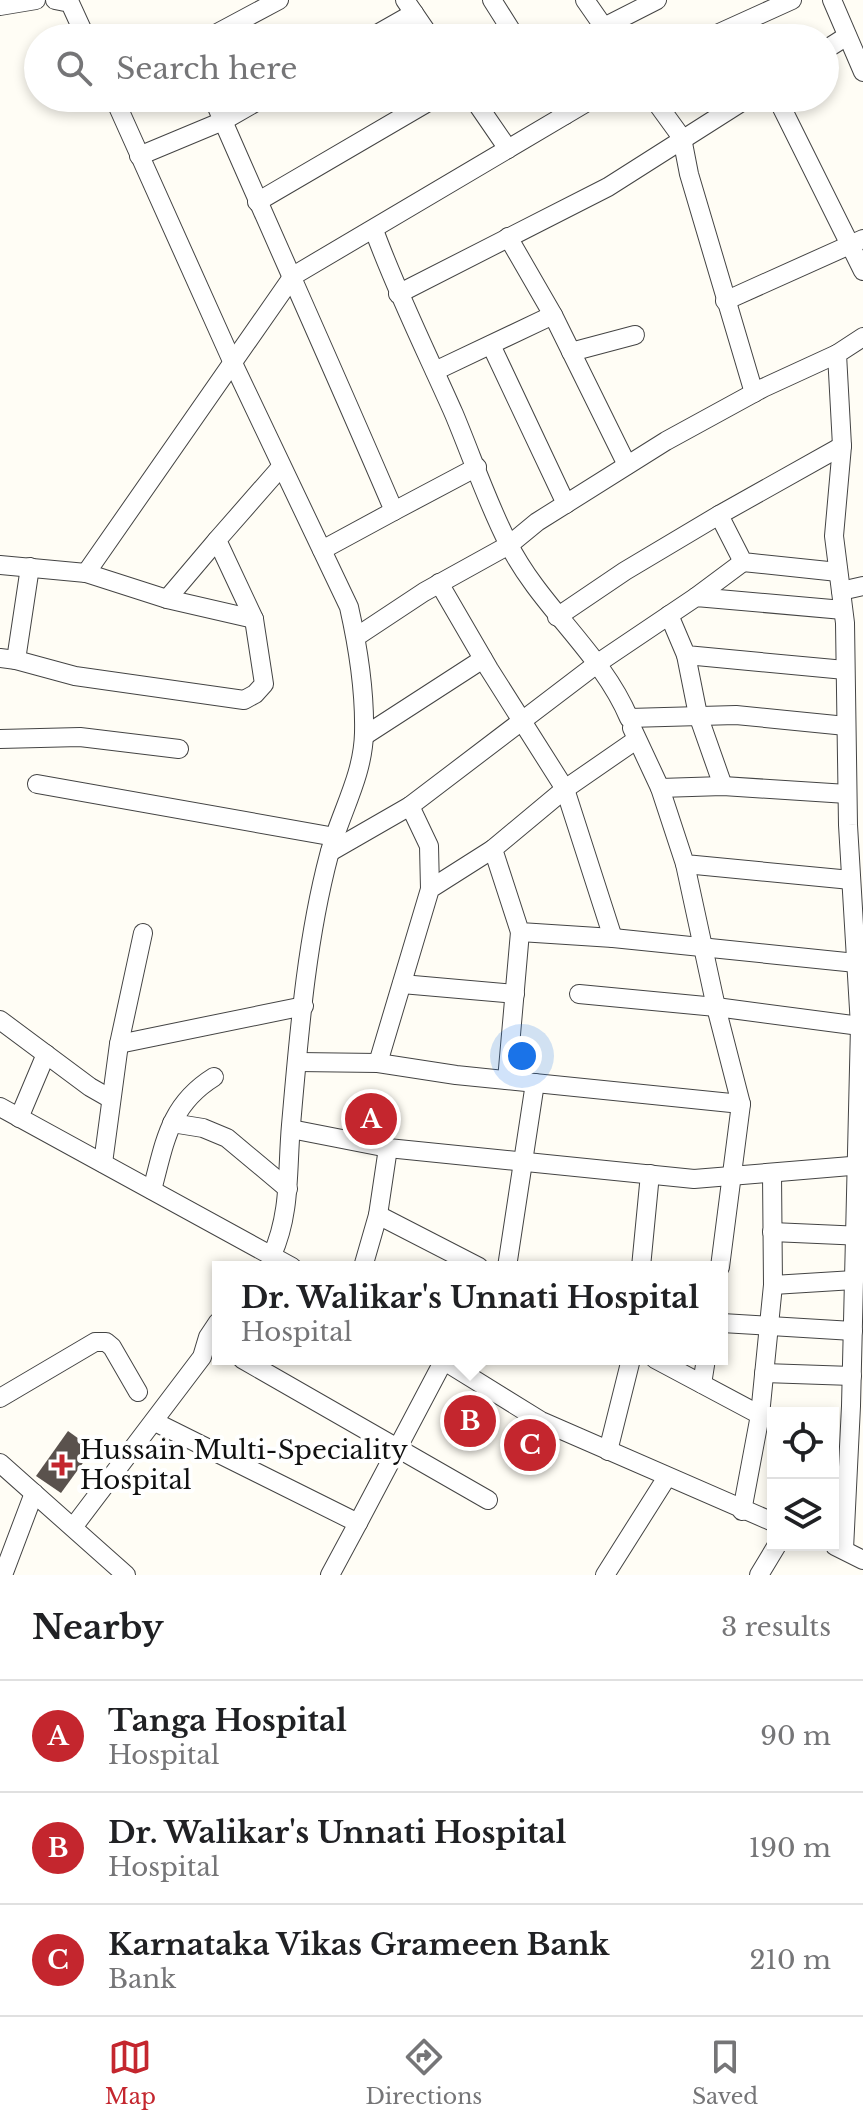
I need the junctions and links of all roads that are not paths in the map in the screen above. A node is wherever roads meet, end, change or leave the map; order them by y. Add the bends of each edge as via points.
1 (36, 0) edge
2 (279, 0) edge
3 (492, 0) edge
4 (585, 0) edge
5 (657, 0) edge
6 (792, 0) edge
7 (832, 0) edge
8 (68, 1) edge
9 (0, 6) edge
10 (410, 7) edge
11 (79, 24) edge
12 (234, 24) edge
13 (388, 24) edge
14 (422, 24) edge
15 (507, 24) edge
16 (602, 24) edge
17 (621, 24) edge
18 (753, 24) edge
19 (847, 36) junction
20 (839, 41) edge
21 (863, 72) edge
22 (120, 112) edge
23 (219, 112) edge
24 (239, 112) edge
25 (411, 112) edge
26 (483, 112) edge
27 (563, 112) edge
28 (570, 112) edge
29 (663, 112) edge
30 (725, 112) edge
31 (785, 112) edge
32 (565, 115) junction
33 (223, 121) junction
34 (682, 138) junction
35 (508, 149) junction
36 (139, 156) junction
37 (257, 202) junction
38 (374, 230) junction
39 (508, 237) junction
40 (856, 242) edge
41 (863, 271) edge
42 (293, 276) junction
43 (398, 294) junction
44 (725, 301) junction
45 (553, 315) junction
46 (635, 335) dead end
47 (863, 337) edge
48 (491, 345) junction
49 (571, 352) junction
50 (837, 354) junction
51 (232, 361) junction
52 (435, 371) junction
53 (754, 393) junction
54 (842, 446) junction
55 (627, 465) junction
56 (281, 467) junction
57 (477, 467) junction
58 (566, 504) junction
59 (394, 511) junction
60 (719, 515) junction
61 (217, 540) junction
62 (509, 545) junction
63 (322, 550) junction
64 (743, 562) junction
65 (0, 565) edge
66 (30, 567) junction
67 (86, 573) junction
68 (439, 583) junction
69 (863, 586) edge
70 (841, 591) junction
71 (696, 597) junction
72 (167, 599) junction
73 (669, 615) junction
74 (557, 617) junction
75 (254, 619) junction
76 (356, 637) junction
77 (686, 655) junction
78 (8, 659) edge
79 (483, 659) junction
80 (598, 663) junction
81 (845, 670) junction
82 (698, 715) junction
83 (629, 718) junction
84 (522, 721) junction
85 (846, 726) junction
86 (364, 736) junction
87 (0, 739) edge
88 (636, 740) junction
89 (179, 749) dead end
90 (37, 784) dead end
91 (723, 786) junction
92 (660, 788) junction
93 (565, 789) junction
94 (847, 794) junction
95 (410, 806) junction
96 (855, 816) edge
97 (332, 845) junction
98 (493, 849) junction
99 (685, 864) junction
100 (851, 880) junction
101 (430, 889) junction
102 (520, 932) junction
103 (143, 933) dead end
104 (613, 938) junction
105 (702, 947) junction
106 (856, 963) junction
107 (402, 984) junction
108 (515, 994) junction
109 (579, 994) dead end
110 (304, 1006) junction
111 (716, 1007) junction
112 (0, 1020) edge
113 (860, 1026) junction
114 (119, 1044) junction
115 (46, 1054) junction
116 (298, 1062) junction
117 (378, 1063) junction
118 (214, 1077) dead end
119 (507, 1080) junction
120 (535, 1083) junction
121 (111, 1099) junction
122 (861, 1100) edge
123 (741, 1104) junction
124 (0, 1107) edge
125 (19, 1118) junction
126 (172, 1123) junction
127 (291, 1129) junction
128 (388, 1148) junction
129 (522, 1161) junction
130 (103, 1163) junction
131 (860, 1166) edge
132 (650, 1174) junction
133 (772, 1174) junction
134 (733, 1177) junction
135 (288, 1189) junction
136 (152, 1190) junction
137 (378, 1215) junction
138 (772, 1232) junction
139 (859, 1236) edge
140 (273, 1261) edge
141 (365, 1261) edge
142 (467, 1261) edge
143 (508, 1261) edge
144 (642, 1261) edge
145 (721, 1261) edge
146 (854, 1280) junction
147 (773, 1285) junction
148 (728, 1324) edge
149 (769, 1327) junction
150 (853, 1331) junction
151 (212, 1343) edge
152 (252, 1365) edge
153 (439, 1365) edge
154 (450, 1365) edge
155 (630, 1365) edge
156 (666, 1365) edge
157 (705, 1365) edge
158 (764, 1373) junction
159 (852, 1376) junction
160 (702, 1384) junction
161 (138, 1392) dead end
162 (0, 1398) edge
163 (857, 1412) edge
164 (760, 1415) junction
165 (155, 1422) junction
166 (397, 1449) junction
167 (608, 1451) junction
168 (0, 1463) edge
169 (667, 1477) junction
170 (34, 1493) junction
171 (488, 1500) dead end
172 (742, 1511) junction
173 (767, 1520) edge
174 (358, 1523) junction
175 (74, 1526) junction
176 (839, 1540) edge
177 (839, 1548) edge
178 (773, 1551) edge
179 (863, 1560) edge
180 (3, 1575) edge
181 (126, 1575) edge
182 (330, 1575) edge
183 (605, 1575) edge
184 (759, 1575) edge

1 - 9 street
2 - 12 street
3 - 15 street
4 - 16 street
5 - 17 street
6 - 18 street
7 - 19 street
8 - 11 street
10 - 13 street
10 - 14 street
19 - 20 street
19 - 21 street
22 - 36 street
23 - 33 street
24 - 33 street
25 - 37 street
26 - 35 street
27 - 32 street
28 - 32 street
29 - 34 street
30 - 34 street
31 - 40 street
32 - 35 street
33 - 36 street
33 - 37 street
34 - 39 street via 608,187
34 - 44 street
35 - 38 street
36 - 51 street
37 - 42 street
38 - 42 street
38 - 43 street
39 - 43 street
39 - 45 street
40 - 41 street
40 - 44 street
42 - 51 street
42 - 59 street
43 - 52 street
44 - 53 street
45 - 48 street
45 - 49 street
46 - 49 street
47 - 50 street
48 - 52 street
48 - 58 street
49 - 55 street
50 - 53 street
50 - 54 street
51 - 56 street
51 - 67 street
52 - 57 street
53 - 55 street
54 - 60 street
54 - 70 street via 834,536
55 - 58 street
56 - 61 street
56 - 63 street
57 - 59 street
57 - 62 street
58 - 62 street
59 - 63 street
60 - 64 street
60 - 74 street
61 - 72 street
61 - 75 street
62 - 68 street
62 - 74 street
63 - 76 street via 349,607
64 - 70 street
64 - 71 street
65 - 66 street
66 - 67 street
66 - 78 street
67 - 72 street
68 - 76 street
68 - 79 street
69 - 70 street
70 - 71 street
70 - 81 street
71 - 73 street
72 - 75 street
73 - 77 street
73 - 80 street
74 - 80 street
75 - 78 street via 264,684 244,700 75,676
76 - 86 street
77 - 81 street
77 - 82 street
79 - 84 street
79 - 86 street
80 - 83 street
80 - 84 street
81 - 85 street
82 - 83 street
82 - 85 street
82 - 91 street
83 - 88 street
84 - 93 street
84 - 95 street
85 - 94 street
86 - 97 street via 354,789
87 - 89 street via 80,737
88 - 92 street
88 - 93 street
90 - 97 street
91 - 92 street
91 - 94 street
92 - 99 street
93 - 98 street
93 - 104 street
94 - 96 street
95 - 97 street
95 - 101 street via 429,846
96 - 100 street
97 - 110 street via 313,929
98 - 101 street
98 - 102 street
99 - 100 street
99 - 105 street
100 - 106 street
101 - 107 street
102 - 104 street
102 - 108 street
103 - 114 street
104 - 105 street
105 - 106 street
105 - 111 street
106 - 113 street
107 - 108 street
107 - 117 street
108 - 119 street
109 - 111 street
110 - 114 street
110 - 116 street
111 - 113 street
111 - 123 street
112 - 115 street
113 - 122 street
114 - 121 street
115 - 121 street
115 - 125 street
116 - 117 street
116 - 127 street
117 - 119 street
118 - 126 street via 187,1097
119 - 120 street
120 - 123 street
120 - 129 street
121 - 130 street
122 - 131 street
123 - 134 street
124 - 125 street
125 - 130 street
126 - 135 street via 227,1138
126 - 136 street
127 - 128 street
127 - 135 street
128 - 129 street
128 - 137 street
129 - 132 street
129 - 143 street
130 - 136 street
131 - 133 street
131 - 139 street
132 - 134 street
132 - 144 street
133 - 134 street
133 - 138 street
134 - 145 street
135 - 140 street
136 - 140 street
137 - 141 street
137 - 142 street
138 - 139 street
138 - 147 street
139 - 146 street
146 - 147 street
146 - 150 street
147 - 149 street
148 - 149 street
149 - 150 street
149 - 158 street
150 - 159 street
151 - 165 street
152 - 166 street
153 - 166 street
154 - 167 street via 541,1421
155 - 167 street
156 - 160 street
157 - 160 street
158 - 159 street
158 - 164 street
159 - 163 street
160 - 164 street
161 - 162 street via 112,1347 95,1342
163 - 176 street
164 - 172 street
165 - 174 street
165 - 175 street
166 - 171 street
166 - 174 street
167 - 169 street
168 - 170 street
169 - 172 street
169 - 183 street
170 - 175 street
170 - 180 street
172 - 173 street
174 - 182 street
175 - 181 street
177 - 179 street
178 - 184 street

